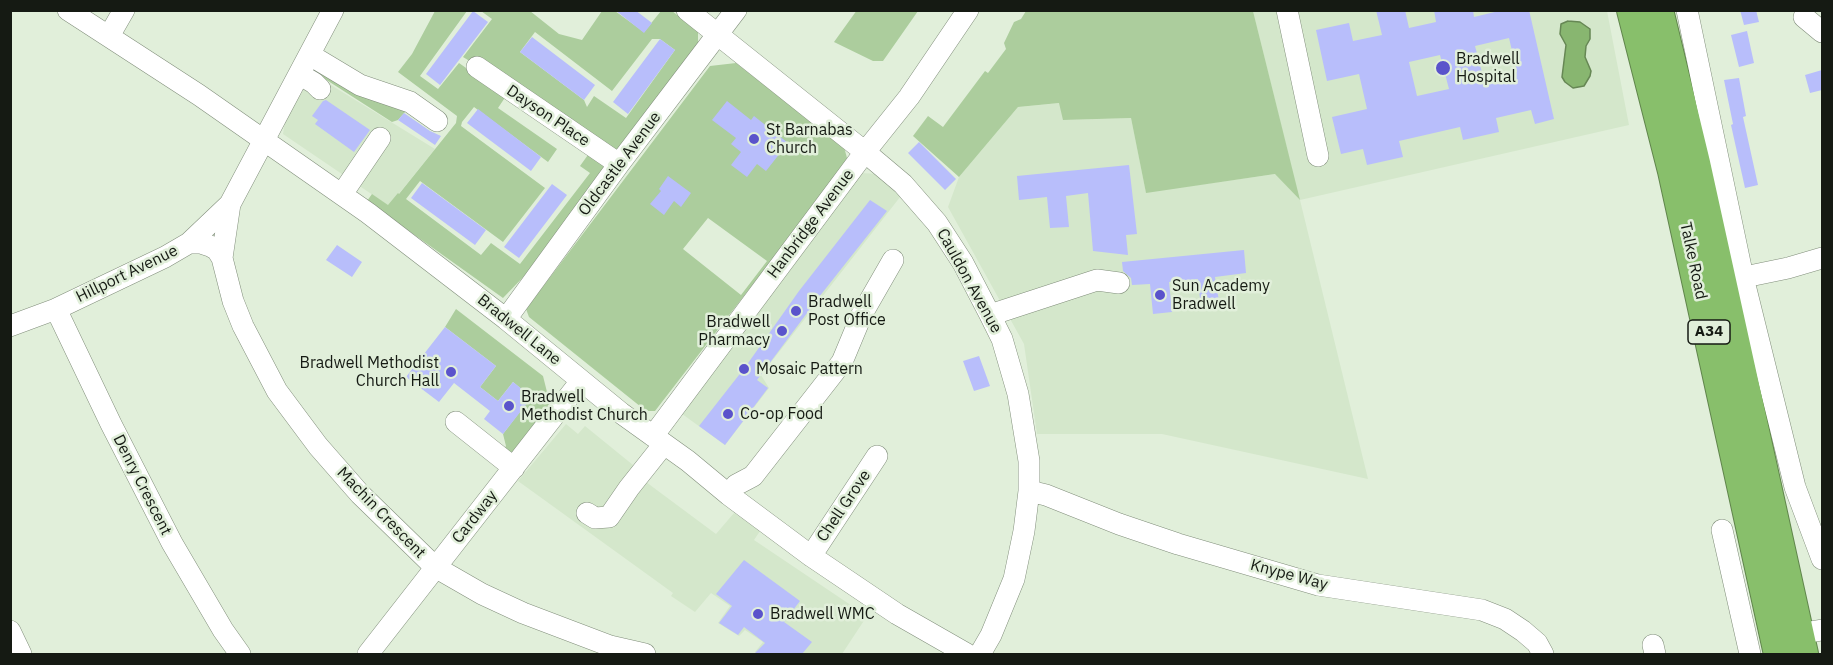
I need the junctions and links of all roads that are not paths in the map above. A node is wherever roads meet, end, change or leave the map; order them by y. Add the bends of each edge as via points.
1 (68, 10) edge
2 (124, 10) edge
3 (333, 10) edge
4 (687, 10) edge
5 (736, 10) edge
6 (968, 10) edge
7 (1287, 10) edge
8 (1632, 10) edge
9 (1658, 10) edge
10 (1687, 10) edge
11 (1804, 17) dead end
12 (1822, 32) edge
13 (109, 36) junction
14 (717, 36) junction
15 (310, 55) junction
16 (477, 67) dead end
17 (299, 74) junction
18 (320, 89) dead end
19 (437, 121) dead end
20 (380, 138) dead end
21 (264, 139) junction
22 (865, 152) junction
23 (1318, 156) dead end
24 (619, 164) junction
25 (342, 194) junction
26 (230, 204) junction
27 (189, 243) junction
28 (222, 258) junction
29 (1822, 258) edge
30 (893, 260) dead end
31 (1721, 281) junction
32 (1119, 283) dead end
33 (56, 309) junction
34 (990, 315) junction
35 (506, 319) junction
36 (10, 326) edge
37 (582, 381) junction
38 (456, 422) dead end
39 (658, 440) junction
40 (878, 456) dead end
41 (514, 468) junction
42 (1029, 491) junction
43 (729, 495) junction
44 (587, 513) dead end
45 (1722, 530) dead end
46 (811, 556) junction
47 (1822, 559) edge
48 (435, 567) junction
49 (10, 631) edge
50 (1801, 646) edge
51 (21, 654) edge
52 (240, 654) edge
53 (368, 654) edge
54 (645, 654) edge
55 (967, 654) edge
56 (980, 654) edge
57 (1543, 654) edge
58 (1750, 654) edge

1 - 13 street, Bradwell Lane
2 - 13 street
3 - 15 street, Hillport Avenue
4 - 14 street, Cauldon Avenue
5 - 14 street, Oldcastle Avenue
6 - 22 street, Hanbridge Avenue via 909,97
7 - 23 street
8 - 31 highway, Talke Road / A34 via 1674,171
9 - 31 highway, Talke Road / A34
10 - 31 street, Talke Road
11 - 12 street
13 - 21 street, Bradwell Lane
14 - 22 street, Cauldon Avenue
14 - 24 street, Oldcastle Avenue
15 - 17 street, Hillport Avenue
15 - 19 street via 360,85 410,102
16 - 24 street, Dayson Place
17 - 18 street
17 - 21 street, Hillport Avenue
20 - 25 street
21 - 25 street, Bradwell Lane
21 - 26 street, Hillport Avenue
22 - 34 street, Cauldon Avenue via 903,184 937,223
22 - 39 street, Hanbridge Avenue via 760,285
24 - 35 street, Oldcastle Avenue
25 - 35 street, Bradwell Lane
26 - 27 street, Hillport Avenue
26 - 28 street, Machin Crescent
27 - 28 street via 210,246
27 - 33 street, Hillport Avenue
28 - 48 street, Machin Crescent via 243,326 277,391 360,494
29 - 31 street
30 - 43 street via 862,314 842,362 753,476 736,485
31 - 47 street
31 - 50 highway, Talke Road / A34
32 - 34 street via 1097,280
33 - 36 street, Hillport Avenue
33 - 52 street, Denry Crescent via 172,543
34 - 42 street, Cauldon Avenue via 1002,339 1018,394 1029,461
35 - 37 street, Bradwell Lane
37 - 39 street, Bradwell Lane
37 - 41 street, Cardway
38 - 41 street
39 - 43 street, Bradwell Lane
39 - 44 street, Hanbridge Avenue via 609,517 595,518
40 - 46 street, Chell Grove
41 - 48 street, Cardway
42 - 56 street, Cauldon Avenue via 1014,579 992,635
42 - 57 street, Knype Way via 1178,544 1318,585 1482,610 1523,631
43 - 46 street, Bradwell Lane
45 - 58 street
46 - 55 street, Bradwell Lane via 897,614
48 - 53 street, Cardway
48 - 54 street, Machin Crescent via 523,613 610,646
49 - 51 street

